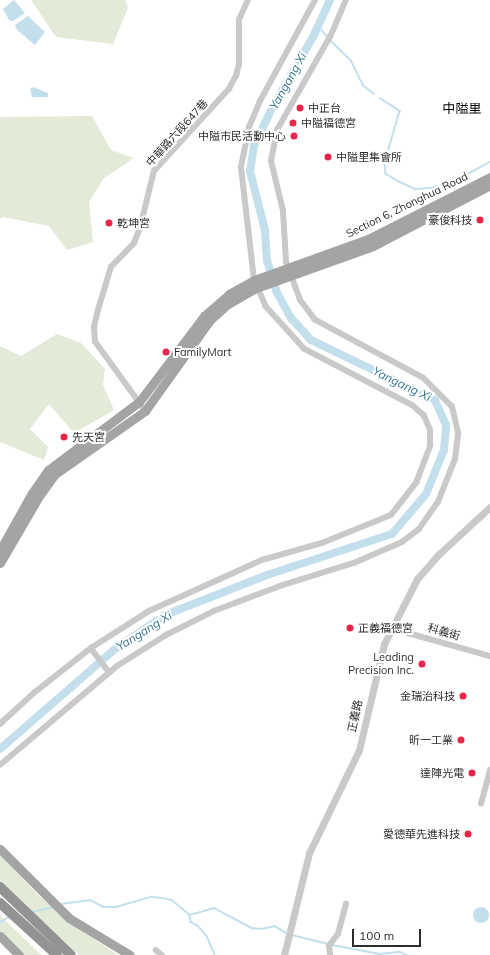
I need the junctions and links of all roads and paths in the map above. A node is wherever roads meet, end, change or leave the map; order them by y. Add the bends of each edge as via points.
1 (248, 0) edge
2 (315, 0) edge
3 (346, 0) edge
4 (490, 177) edge
5 (490, 185) edge
6 (289, 272) junction
7 (255, 284) junction
8 (139, 402) junction
9 (145, 411) junction
10 (490, 507) edge
11 (0, 550) edge
12 (0, 563) edge
13 (393, 625) junction
14 (91, 648) junction
15 (490, 656) edge
16 (109, 672) junction
17 (0, 724) edge
18 (0, 765) edge
19 (490, 770) edge
20 (481, 804) dead end
21 (0, 849) edge
22 (0, 887) edge
23 (0, 903) edge
24 (346, 904) dead end
25 (0, 936) edge
26 (156, 950) dead end
27 (19, 955) edge
28 (57, 955) edge
29 (71, 955) edge
30 (130, 955) edge
31 (162, 955) edge
32 (284, 955) edge
33 (330, 955) edge

1 - 8 street, 中華路六段647巷 via 239,20 240,64 236,76 224,95 154,171 134,243 111,267 98,310 93,335 95,342
2 - 7 street via 260,101 249,127 241,167
3 - 6 street via 276,136 271,161 283,211
4 - 6 main road, Section 6, Zhonghua Road via 368,239
5 - 6 main road, Section 6, Zhonghua Road via 373,246
6 - 7 main road
6 - 16 street via 300,300 315,320 423,378 452,407 458,433 455,459 438,502 419,529 402,542 354,563 280,586 214,611 166,635
7 - 8 main road via 229,294 204,316
7 - 9 main road via 210,320
7 - 14 street via 266,307 304,349 413,406 424,416 430,430 430,446 416,483 391,515 322,543 262,560 149,611
8 - 9 street, 中華路六段647巷
8 - 11 main road via 48,470
9 - 12 main road via 55,474 38,496
10 - 13 street, 正義路 via 439,554 417,579
13 - 15 street, 科義街 via 408,633
13 - 32 street, 正義路 via 378,662 359,750 309,853
14 - 16 street
14 - 17 street
16 - 18 street
19 - 20 street
21 - 30 main road via 56,906 91,933
22 - 29 highway
23 - 28 highway
24 - 33 street via 338,934 330,945
25 - 27 main road
26 - 31 street

